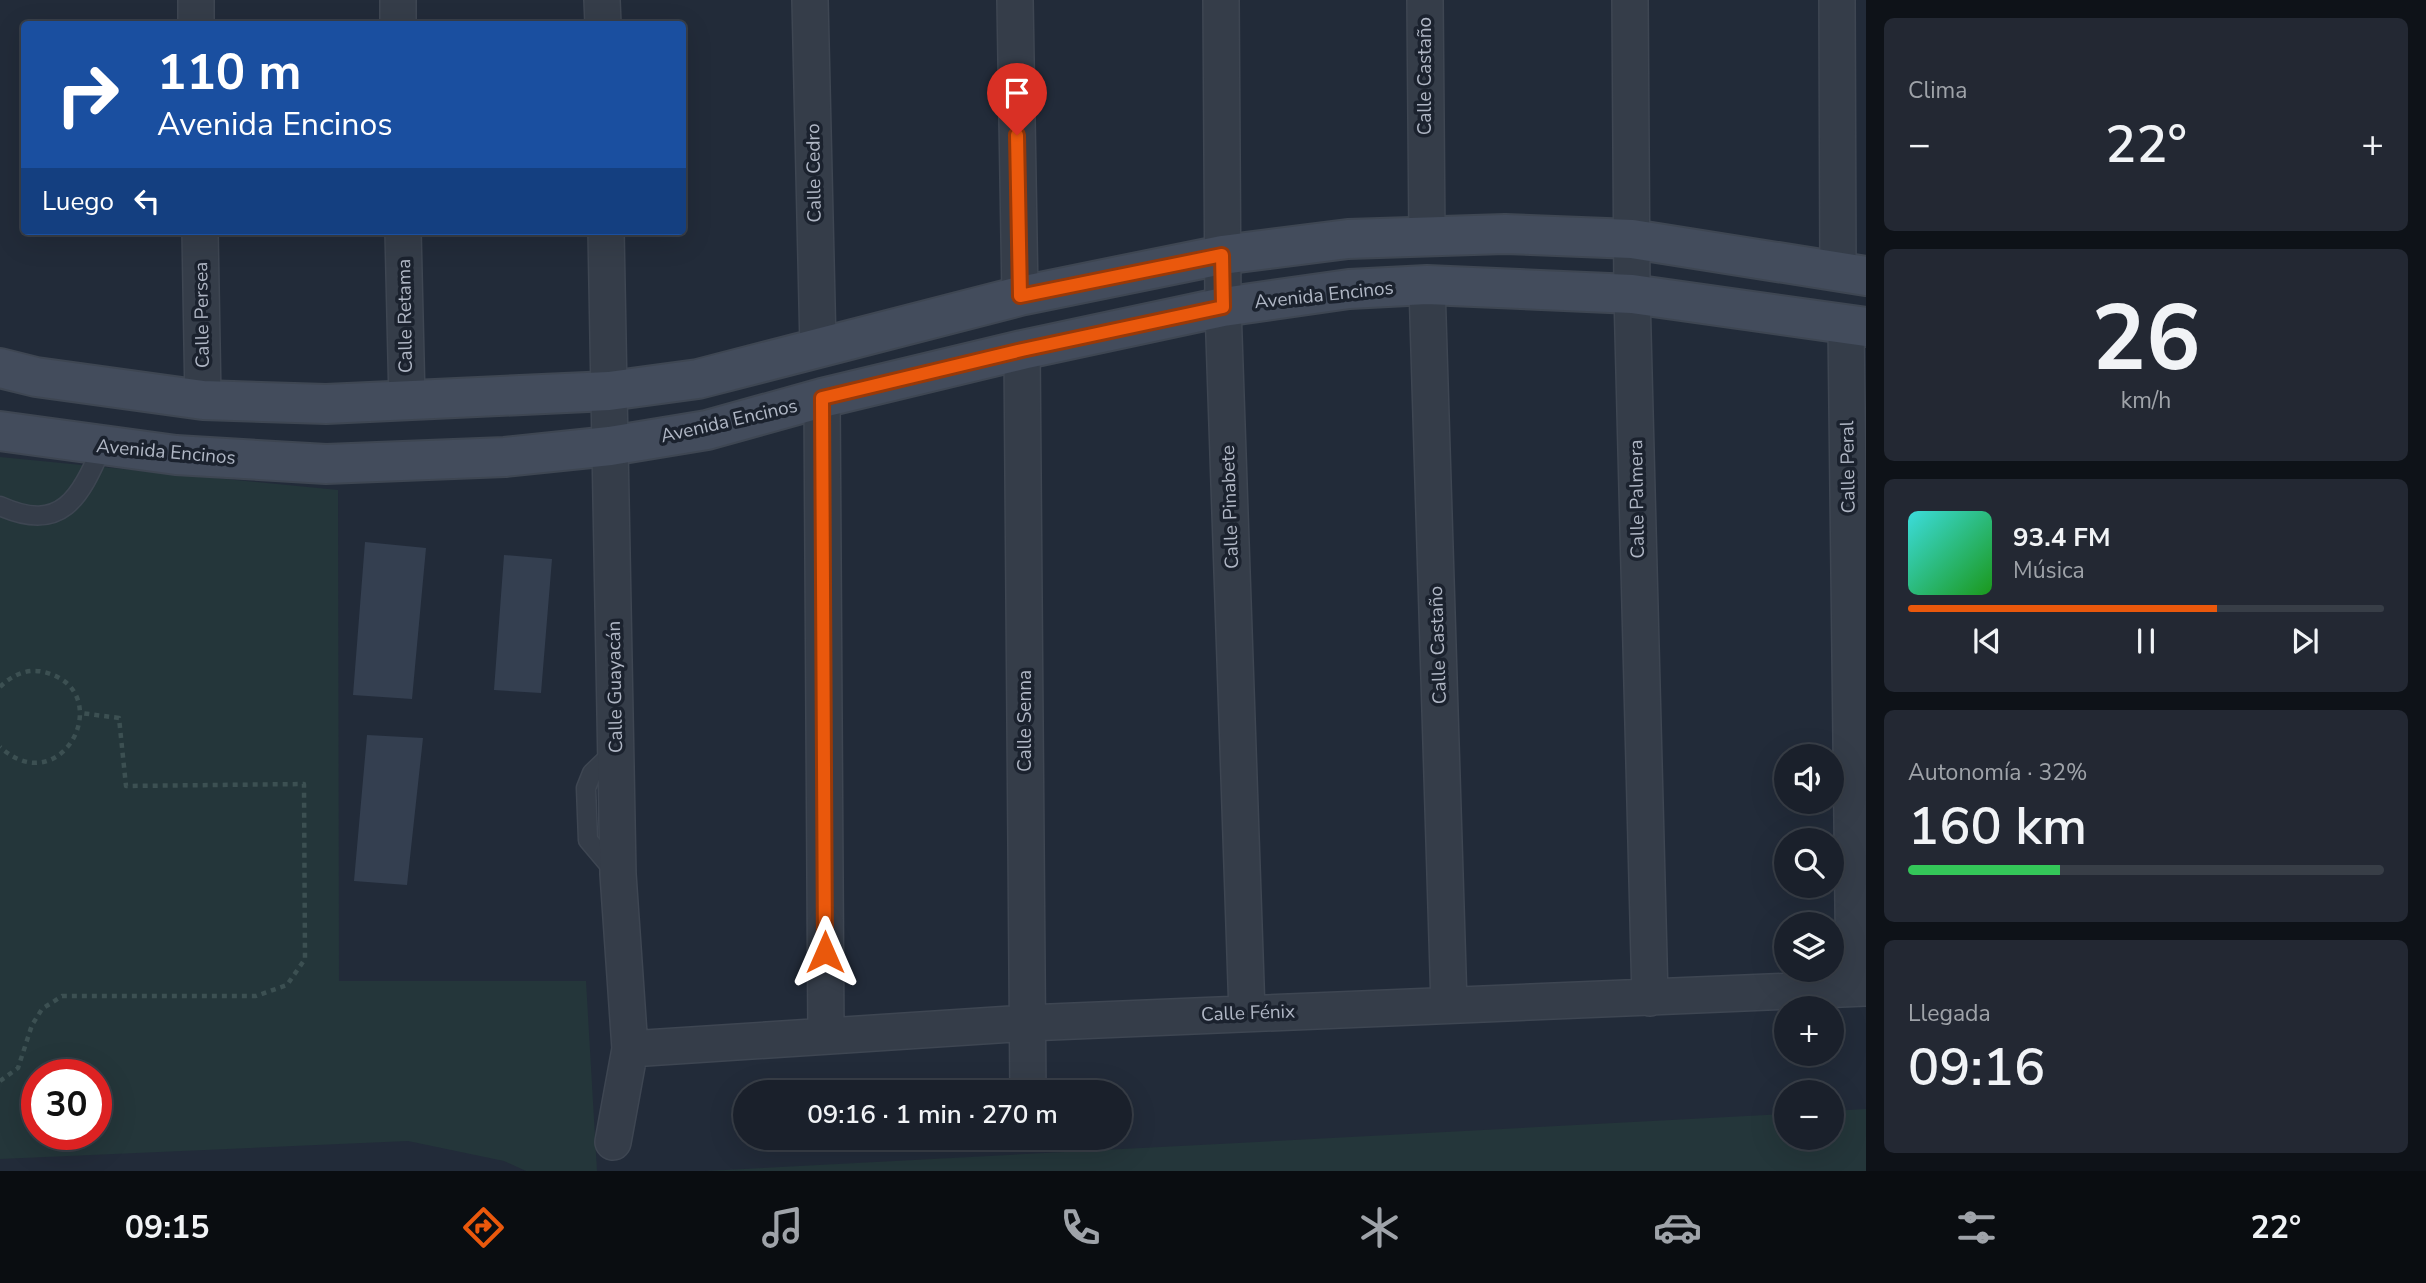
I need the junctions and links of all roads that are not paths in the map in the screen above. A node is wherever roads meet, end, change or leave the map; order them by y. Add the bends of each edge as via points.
1 (195, 0) edge
2 (398, 0) edge
3 (602, 0) edge
4 (810, 0) edge
5 (1015, 0) edge
6 (1221, 0) edge
7 (1425, 0) edge
8 (1630, 0) edge
9 (1837, 0) edge
10 (196, 21) edge
11 (398, 21) edge
12 (603, 21) edge
13 (200, 235) edge
14 (403, 235) edge
15 (606, 235) edge
16 (1427, 237) junction
17 (1632, 239) junction
18 (1222, 255) junction
19 (1852, 274) edge
20 (1427, 285) junction
21 (1632, 294) junction
22 (1020, 296) junction
23 (1223, 307) junction
24 (1856, 325) edge
25 (818, 347) junction
26 (1022, 350) junction
27 (0, 368) edge
28 (609, 391) junction
29 (822, 398) junction
30 (203, 400) junction
31 (407, 401) junction
32 (0, 431) edge
33 (610, 446) junction
34 (102, 447) junction
35 (0, 506) edge
36 (1860, 988) edge
37 (1650, 998) junction
38 (1449, 1005) junction
39 (1247, 1013) junction
40 (1027, 1023) junction
41 (826, 1035) junction
42 (630, 1049) junction
43 (1028, 1080) edge
44 (613, 1142) dead end

1 - 10 street
2 - 11 street
3 - 12 street
4 - 25 street, Calle Cedro
5 - 22 street
6 - 18 street, Calle Pinabete
7 - 16 street, Calle Castaño
8 - 17 street, Calle Palmera
9 - 19 street
13 - 30 street, Calle Persea
14 - 31 street, Calle Retama
15 - 28 street, Calle Guayacán
16 - 17 street via 1505,234
16 - 18 street via 1348,239
17 - 19 street
17 - 21 street, Calle Palmera
18 - 22 street
18 - 23 street, Calle Pinabete
20 - 21 street, Avenida Encinos
20 - 23 street, Avenida Encinos via 1349,289
20 - 38 street, Calle Castaño
21 - 24 street, Avenida Encinos
21 - 37 street, Calle Palmera
22 - 25 street
23 - 26 street, Avenida Encinos
23 - 39 street, Calle Pinabete
24 - 36 street, Calle Peral
25 - 28 street via 698,379
26 - 29 street, Avenida Encinos
26 - 40 street, Calle Senna
27 - 30 street
28 - 31 street
28 - 33 street, Calle Guayacán
29 - 33 street, Avenida Encinos via 707,430
29 - 41 street
30 - 31 street
32 - 34 street, Avenida Encinos
33 - 34 street, Avenida Encinos via 505,457 326,464
33 - 42 street, Calle Guayacán via 618,874
34 - 35 lane via 86,483 68,506 47,516 15,513
36 - 37 street, Calle Fénix
37 - 38 street, Calle Fénix
38 - 39 street, Calle Fénix
39 - 40 street, Calle Fénix
40 - 41 street, Calle Fénix
40 - 43 street, Calle Senna
41 - 42 street, Calle Fénix
42 - 44 street, Calle Guayacán

